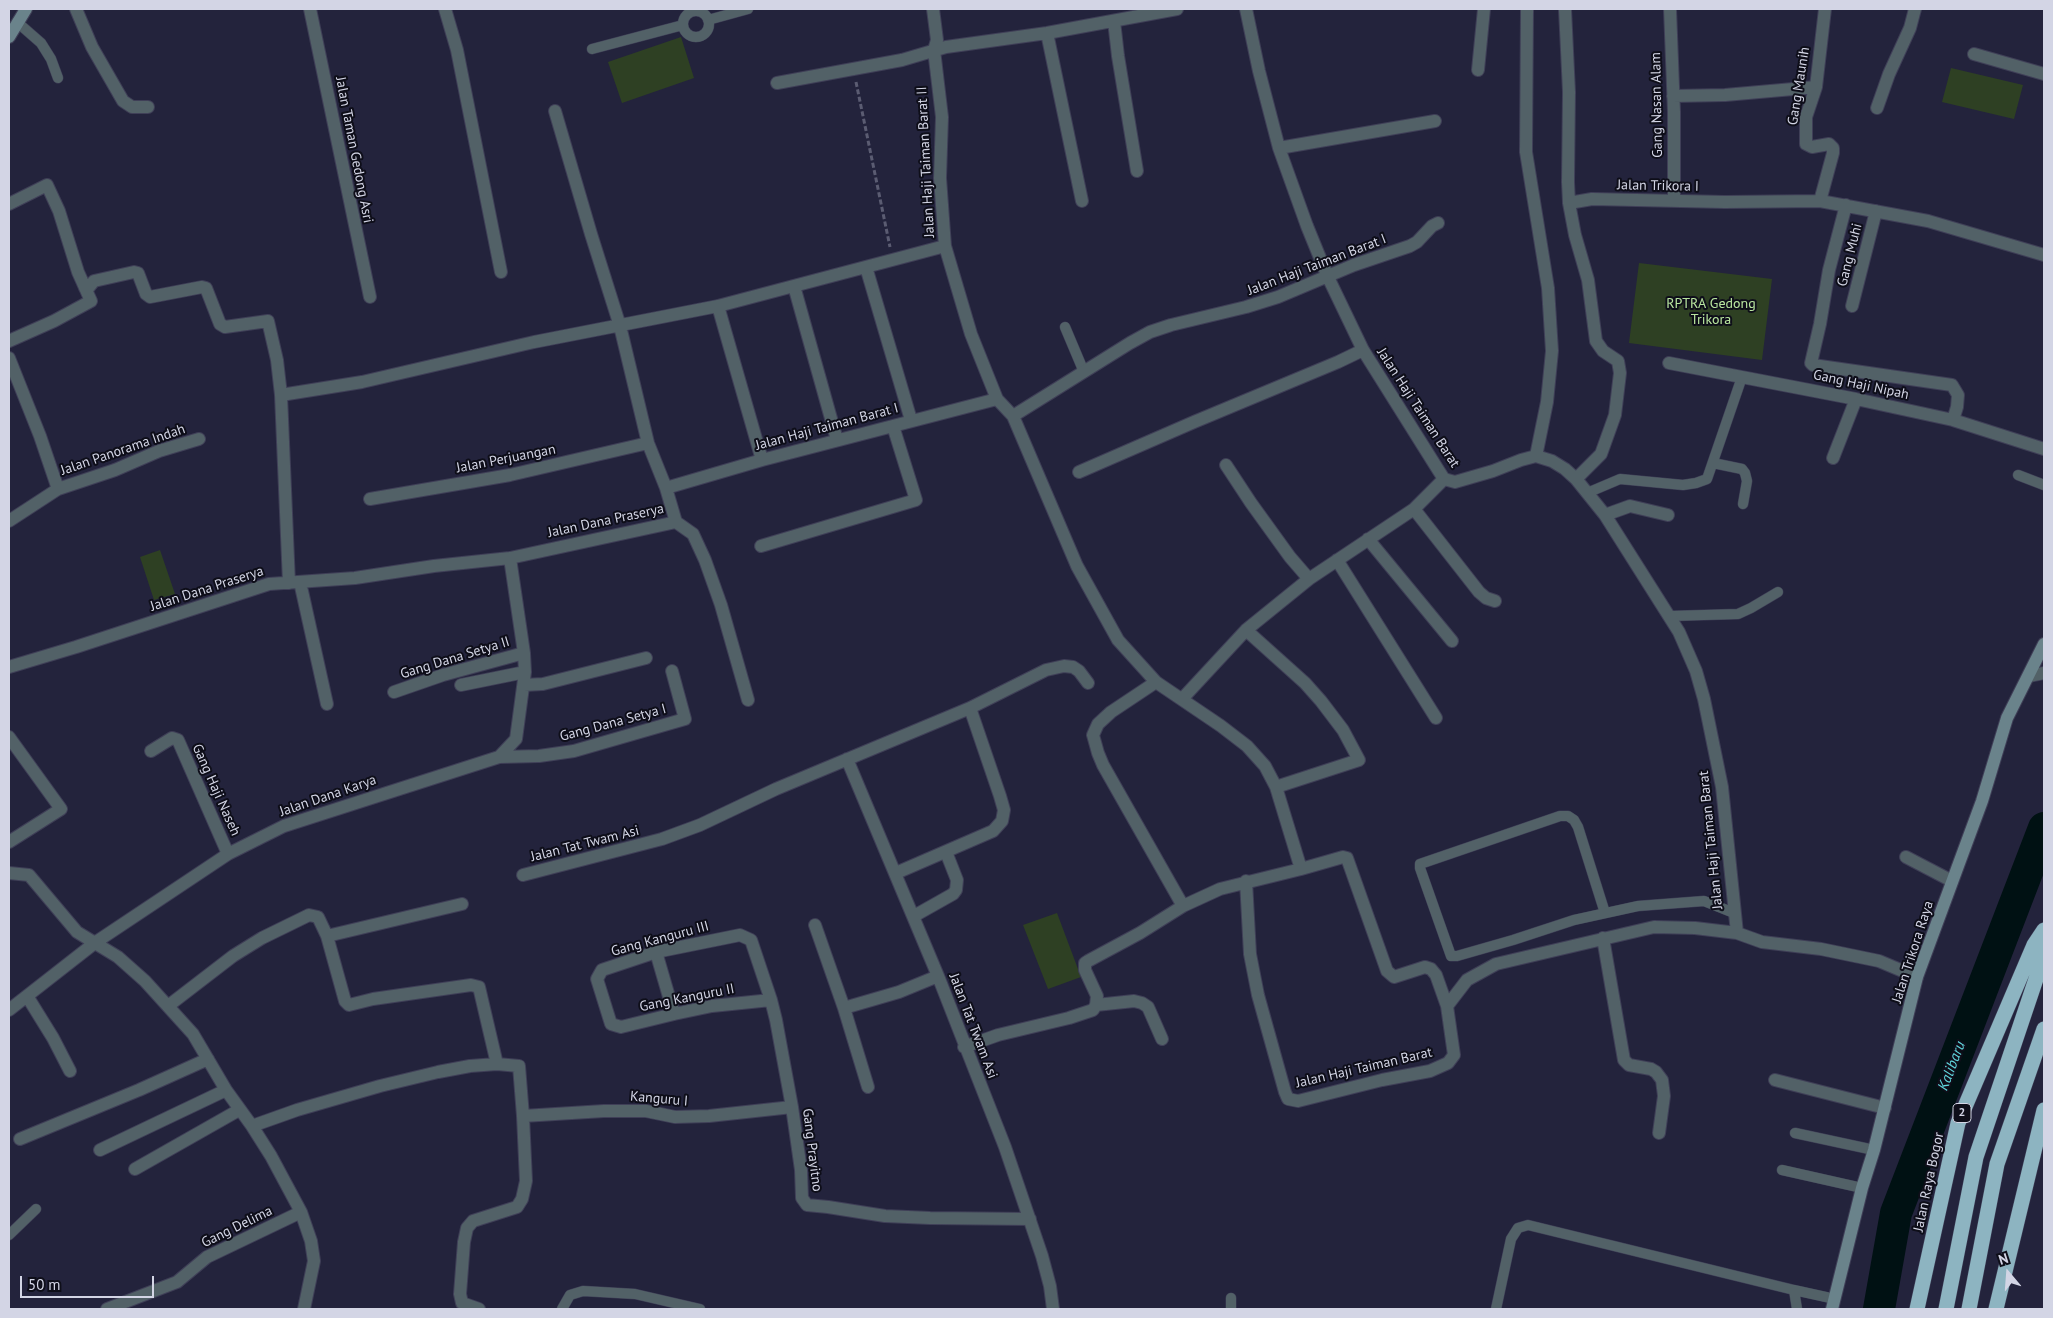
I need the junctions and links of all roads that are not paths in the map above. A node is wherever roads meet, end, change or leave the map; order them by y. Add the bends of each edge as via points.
1 (26, 9) edge
2 (76, 9) edge
3 (310, 9) edge
4 (445, 9) edge
5 (748, 9) edge
6 (933, 9) edge
7 (1178, 9) edge
8 (1246, 9) edge
9 (1484, 9) edge
10 (1527, 9) edge
11 (1565, 9) edge
12 (1670, 9) edge
13 (1825, 9) edge
14 (1915, 9) edge
15 (694, 10) edge
16 (1150, 12) edge
17 (708, 20) junction
18 (1114, 21) junction
19 (17, 22) junction
20 (682, 25) junction
21 (1047, 33) junction
22 (9, 37) edge
23 (592, 49) dead end
24 (934, 50) junction
25 (1974, 54) dead end
26 (1478, 70) dead end
27 (2044, 74) edge
28 (58, 78) dead end
29 (777, 83) dead end
30 (1816, 87) junction
31 (1673, 96) junction
32 (148, 107) dead end
33 (1877, 108) dead end
34 (555, 111) dead end
35 (1435, 121) dead end
36 (1279, 148) junction
37 (1137, 171) dead end
38 (1082, 201) dead end
39 (1674, 201) junction
40 (1820, 202) junction
41 (1569, 203) junction
42 (9, 204) edge
43 (1846, 205) junction
44 (1876, 211) junction
45 (1438, 223) dead end
46 (945, 246) junction
47 (2044, 255) edge
48 (866, 267) junction
49 (501, 272) dead end
50 (1327, 275) junction
51 (794, 286) junction
52 (85, 288) junction
53 (370, 297) dead end
54 (718, 306) junction
55 (1852, 306) dead end
56 (620, 326) junction
57 (1065, 327) dead end
58 (9, 341) edge
59 (1363, 350) junction
60 (9, 358) edge
61 (1669, 363) dead end
62 (1084, 372) junction
63 (1742, 378) junction
64 (281, 395) junction
65 (997, 399) junction
66 (1856, 399) junction
67 (1013, 416) junction
68 (911, 420) junction
69 (1953, 420) junction
70 (894, 426) junction
71 (199, 439) dead end
72 (837, 440) junction
73 (648, 443) junction
74 (2044, 449) edge
75 (1536, 456) junction
76 (1833, 458) dead end
77 (762, 460) junction
78 (1713, 463) junction
79 (1226, 464) dead end
80 (1078, 472) dead end
81 (2018, 475) dead end
82 (1444, 479) junction
83 (1576, 479) junction
84 (2044, 485) edge
85 (666, 488) junction
86 (58, 489) junction
87 (1587, 494) junction
88 (370, 499) dead end
89 (1743, 504) dead end
90 (1414, 509) junction
91 (1605, 515) junction
92 (1668, 515) dead end
93 (9, 521) edge
94 (676, 522) junction
95 (1368, 539) junction
96 (761, 546) dead end
97 (510, 558) junction
98 (1337, 560) junction
99 (1309, 579) junction
100 (294, 583) junction
101 (1778, 592) dead end
102 (1495, 601) dead end
103 (1670, 616) junction
104 (1246, 630) junction
105 (1452, 641) dead end
106 (2044, 644) edge
107 (524, 653) junction
108 (646, 658) dead end
109 (9, 667) edge
110 (672, 671) dead end
111 (2044, 673) edge
112 (2029, 676) junction
113 (524, 678) junction
114 (1156, 682) junction
115 (1088, 683) dead end
116 (462, 685) dead end
117 (394, 692) dead end
118 (1182, 699) junction
119 (748, 700) dead end
120 (328, 704) dead end
121 (970, 708) junction
122 (1436, 718) dead end
123 (9, 736) edge
124 (151, 751) dead end
125 (499, 757) junction
126 (847, 759) junction
127 (1276, 787) junction
128 (9, 842) edge
129 (946, 852) junction
130 (228, 854) junction
131 (1906, 857) dead end
132 (1301, 869) junction
133 (9, 873) edge
134 (896, 873) junction
135 (523, 875) dead end
136 (1246, 881) junction
137 (1952, 881) junction
138 (462, 904) dead end
139 (1183, 906) junction
140 (1605, 913) junction
141 (1734, 913) junction
142 (914, 916) junction
143 (815, 925) dead end
144 (2044, 930) edge
145 (1737, 933) junction
146 (327, 936) junction
147 (1603, 938) junction
148 (751, 940) joint
149 (96, 942) junction
150 (2044, 949) edge
151 (656, 952) junction
152 (938, 976) junction
153 (1917, 977) junction
154 (27, 996) junction
155 (771, 1000) junction
156 (1096, 1005) junction
157 (168, 1006) junction
158 (1448, 1006) junction
159 (844, 1008) junction
160 (9, 1010) edge
161 (674, 1014) junction
162 (611, 1024) joint
163 (2044, 1028) edge
164 (1162, 1039) dead end
165 (964, 1047) junction
166 (208, 1059) junction
167 (497, 1064) junction
168 (70, 1071) dead end
169 (1774, 1080) dead end
170 (868, 1087) dead end
171 (226, 1090) junction
172 (792, 1107) junction
173 (1885, 1108) junction
174 (239, 1110) junction
175 (2044, 1112) edge
176 (523, 1116) junction
177 (252, 1126) junction
178 (1659, 1133) dead end
179 (1795, 1133) dead end
180 (20, 1139) dead end
181 (100, 1150) dead end
182 (1874, 1150) junction
183 (136, 1168) dead end
184 (1782, 1170) dead end
185 (1862, 1188) junction
186 (36, 1209) dead end
187 (301, 1212) junction
188 (1030, 1219) junction
189 (9, 1234) edge
190 (1794, 1290) junction
191 (1231, 1298) dead end
192 (1834, 1304) edge
193 (107, 1309) edge
194 (304, 1309) edge
195 (479, 1309) edge
196 (562, 1309) edge
197 (700, 1309) edge
198 (1053, 1309) edge
199 (1231, 1309) edge
200 (1496, 1309) edge
201 (1797, 1309) edge
202 (1918, 1309) edge
203 (1946, 1309) edge
204 (1969, 1309) edge
205 (1996, 1309) edge

1 - 19 street
2 - 32 street via 92,46 123,101 132,108
3 - 53 street, Jalan Taman Gedong Asri
4 - 49 street via 457,50
5 - 17 lane
6 - 24 street, Jalan Haji Taiman Barat II via 937,40
7 - 16 street
8 - 36 street, Jalan Haji Taiman Barat
9 - 26 street
10 - 75 street via 1526,152 1548,288 1552,352 1547,402
11 - 41 street
12 - 31 street, Gang Nasan Alam
13 - 30 street, Gang Maunih
14 - 33 street
15 - 17 lane
15 - 20 lane via 685,16
16 - 18 street
17 - 20 lane via 706,31 697,36 691,36
18 - 21 street
18 - 37 street
19 - 22 street
19 - 28 lane via 41,43
20 - 23 lane
21 - 24 street
21 - 38 street
24 - 29 street via 902,60
24 - 46 street, Jalan Haji Taiman Barat II via 942,117 940,178
25 - 27 street
30 - 31 street
30 - 40 street, Gang Maunih via 1806,117 1806,144 1812,147 1829,144 1833,148
31 - 39 street, Gang Nasan Alam
34 - 56 street, Jalan Dana Praserya
35 - 36 street
36 - 50 street, Jalan Haji Taiman Barat
39 - 40 street, Jalan Trikora I
39 - 41 street, Jalan Trikora I via 1592,199
40 - 43 street, Jalan Trikora I
41 - 83 street via 1588,280 1596,341 1602,351 1618,361 1620,368 1615,415 1601,454
42 - 52 street via 47,185
43 - 44 street, Jalan Trikora I
43 - 69 street via 1829,270 1811,363 1952,385 1958,395
44 - 47 street, Jalan Trikora I via 1928,220
44 - 55 street, Gang Muhi
45 - 50 street, Jalan Haji Taiman Barat I via 1410,246
46 - 48 street
46 - 65 street, Jalan Haji Taiman Barat II via 971,334
48 - 51 street
48 - 68 street
50 - 59 street, Jalan Haji Taiman Barat
50 - 62 street, Jalan Haji Taiman Barat I via 1278,297 1150,332
51 - 54 street
51 - 72 street
52 - 58 street via 91,301
52 - 64 street via 94,281 134,272 138,273 150,297 206,288 220,324 225,327 268,321
54 - 56 street
54 - 77 street
56 - 64 street via 534,342 362,382
56 - 73 street, Jalan Dana Praserya
57 - 62 lane
59 - 80 street
59 - 82 street, Jalan Haji Taiman Barat
60 - 86 street, Jalan Panorama Indah
61 - 63 street, Gang Haji Nipah
62 - 67 street, Jalan Haji Taiman Barat I
63 - 66 street, Gang Haji Nipah
63 - 78 lane
64 - 100 street
65 - 67 street, Jalan Haji Taiman Barat II
65 - 68 street, Jalan Haji Taiman Barat I
66 - 69 street, Gang Haji Nipah
66 - 76 street
67 - 114 street via 1081,574 1118,640
68 - 70 street, Jalan Haji Taiman Barat I
69 - 74 street, Gang Haji Nipah
70 - 72 street, Jalan Haji Taiman Barat I
70 - 96 street via 916,500
71 - 86 street, Jalan Panorama Indah
72 - 77 street, Jalan Haji Taiman Barat I
73 - 85 street, Jalan Dana Praserya
73 - 88 street, Jalan Perjuangan via 510,475
75 - 82 street, Jalan Haji Taiman Barat via 1467,480 1455,482
75 - 83 street, Jalan Haji Taiman Barat via 1552,462
77 - 85 street, Jalan Haji Taiman Barat I
78 - 87 lane via 1707,479 1696,483 1683,485 1620,479
78 - 89 lane via 1742,469 1745,473 1747,482
79 - 99 street via 1273,534
81 - 84 lane
82 - 90 street
83 - 87 street, Jalan Haji Taiman Barat
85 - 94 street, Jalan Dana Praserya
86 - 93 street, Jalan Panorama Indah
87 - 91 street, Jalan Haji Taiman Barat
90 - 95 street
90 - 102 street via 1478,592
91 - 92 street via 1630,506
91 - 103 street, Jalan Haji Taiman Barat
94 - 97 street, Jalan Dana Praserya
94 - 119 street via 693,534 704,560 721,605
95 - 98 street
95 - 105 street
97 - 100 street, Jalan Dana Praserya
97 - 107 street, Jalan Dana Karya
98 - 99 street
98 - 122 street
99 - 104 street
100 - 109 street, Jalan Dana Praserya via 269,584
100 - 120 street
101 - 103 lane via 1738,614
103 - 141 street, Jalan Haji Taiman Barat via 1696,671 1708,718 1722,787
104 - 118 street
104 - 127 street via 1321,701 1343,730 1359,760
106 - 112 street, Jalan Trikora Raya
107 - 113 street, Jalan Dana Karya
107 - 117 street, Gang Dana Setya II
108 - 113 street via 543,684
110 - 125 street, Gang Dana Setya I via 685,719 574,751
111 - 112 street
112 - 137 street, Jalan Trikora Raya via 2007,718 1982,801
113 - 116 street
113 - 125 street, Jalan Dana Karya via 516,739
114 - 118 street
114 - 139 street via 1115,709 1098,724 1093,735 1103,765
115 - 121 street, Jalan Tat Twam Asi via 1079,671 1064,666 1046,670
118 - 127 street via 1247,746 1266,766
121 - 126 street, Jalan Tat Twam Asi
121 - 129 street via 1004,810 1002,820 993,831
123 - 128 street via 61,810
124 - 130 street, Gang Haji Naseh via 172,738 178,740
125 - 130 street, Jalan Dana Karya via 284,826
126 - 134 street, Jalan Tat Twam Asi
126 - 135 street, Jalan Tat Twam Asi via 662,839
127 - 132 street
129 - 134 street
129 - 142 street via 957,880 956,890
130 - 149 street, Jalan Dana Karya
131 - 137 street
132 - 136 street
132 - 158 street via 1347,858 1387,971 1394,977 1425,967 1431,969
133 - 149 street via 29,875 77,932
134 - 142 street, Jalan Tat Twam Asi
136 - 139 street
136 - 158 street, Jalan Haji Taiman Barat via 1250,954 1258,995 1288,1099 1298,1101 1430,1071 1448,1063 1454,1055
137 - 153 street, Jalan Trikora Raya
138 - 146 street
139 - 156 street via 1086,963 1097,996
140 - 140 lane via 1578,827 1568,816 1420,864 1451,956
140 - 141 lane via 1704,901
141 - 145 street, Jalan Haji Taiman Barat
142 - 152 street, Jalan Tat Twam Asi
143 - 159 street
144 - 202 highway, Jalan Raya Bogor / 2 via 2034,945 1958,1123
145 - 147 street, Jalan Haji Taiman Barat via 1668,927
145 - 153 street, Jalan Haji Taiman Barat via 1762,942 1821,949 1879,961
146 - 157 street via 318,917 309,915 233,956
146 - 167 street via 345,1001 349,1005 463,986 479,987
147 - 158 street, Jalan Haji Taiman Barat via 1496,964 1467,980
147 - 178 street via 1624,1060 1629,1065 1651,1068 1662,1080 1664,1096
148 - 151 street, Gang Kanguru III via 740,935
148 - 155 street, Gang Prayitno
149 - 154 street, Jalan Dana Karya
149 - 157 street via 118,957
150 - 203 highway, 2 via 1976,1157
151 - 161 street
151 - 162 street, Gang Kanguru III via 602,970 597,979
152 - 159 street via 899,992
152 - 165 street, Jalan Tat Twam Asi
153 - 173 street, Jalan Trikora Raya
154 - 160 street, Jalan Dana Karya
154 - 168 street
155 - 161 street, Gang Kanguru II
155 - 172 street, Gang Prayitno
156 - 164 street via 1142,1003 1148,1008
156 - 165 street via 1093,1010 1070,1018 998,1035
157 - 166 street
159 - 170 street
161 - 162 street, Gang Kanguru II via 621,1027
163 - 204 highway via 1997,1164
165 - 188 street, Jalan Tat Twam Asi
166 - 171 street
166 - 180 street
167 - 176 street via 519,1066
167 - 177 street via 438,1072 380,1086
169 - 173 street
171 - 174 street
171 - 181 street
172 - 176 street, Kanguru I via 709,1116 675,1117 646,1111
172 - 188 street, Gang Prayitno via 802,1198 807,1206 885,1216
173 - 182 street, Jalan Trikora Raya
174 - 177 street
174 - 183 street
175 - 205 highway
176 - 195 street via 526,1181 522,1199 517,1207 473,1221 467,1228 460,1294 462,1303
177 - 187 street
179 - 182 lane
182 - 185 street, Jalan Trikora Raya
184 - 185 lane
185 - 192 street, Jalan Trikora Raya
186 - 189 lane
187 - 193 street, Gang Delima via 207,1257 177,1282
187 - 194 street via 314,1260
188 - 198 street, Jalan Tat Twam Asi via 1048,1278
190 - 192 lane
190 - 200 lane via 1528,1225 1518,1228 1511,1238
190 - 201 lane
191 - 199 lane
196 - 197 lane via 570,1295 583,1291 635,1294

